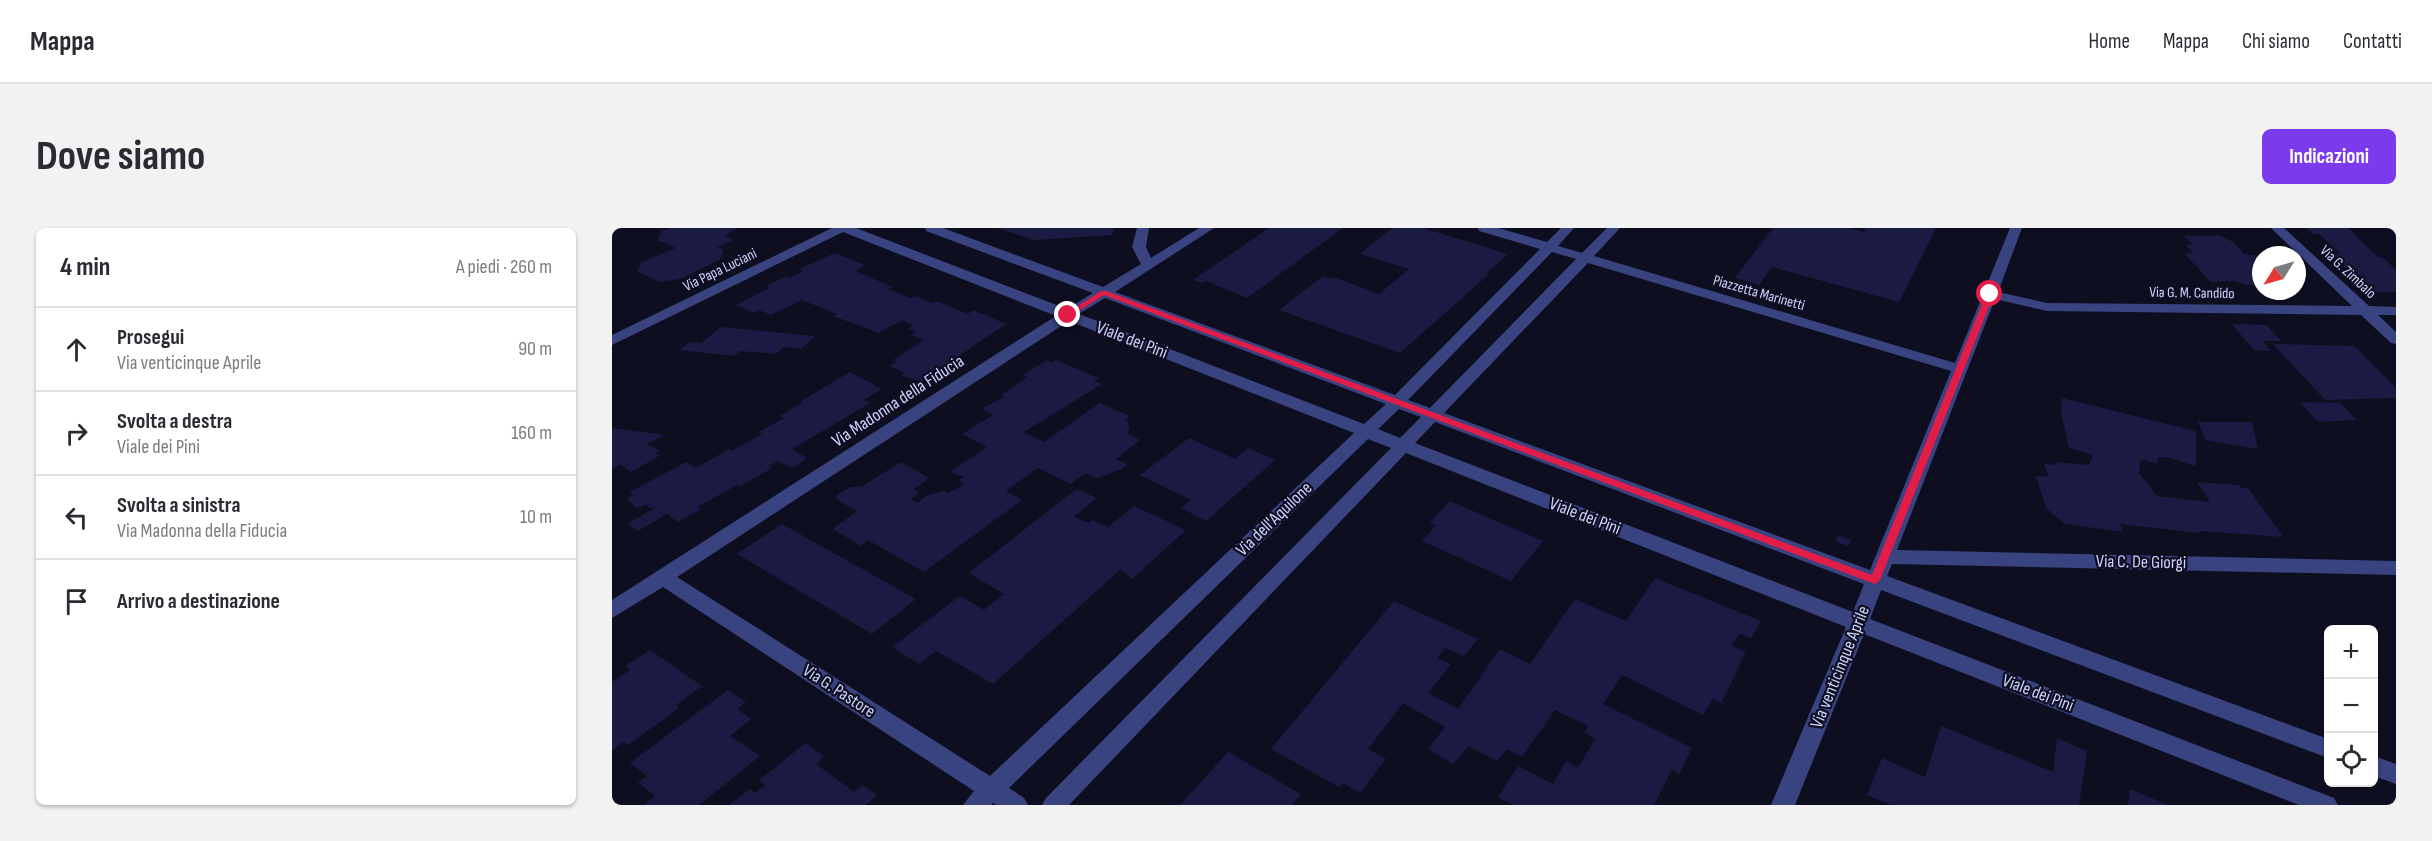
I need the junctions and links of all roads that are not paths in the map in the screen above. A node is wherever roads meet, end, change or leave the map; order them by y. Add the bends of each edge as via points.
1 (843, 228) edge
2 (932, 228) edge
3 (1143, 228) edge
4 (1208, 228) edge
5 (1484, 228) edge
6 (1568, 228) edge
7 (1614, 228) edge
8 (2016, 228) edge
9 (2277, 228) edge
10 (1549, 247) junction
11 (1585, 259) junction
12 (1148, 265) junction
13 (1104, 292) junction
14 (1990, 294) junction
15 (2365, 311) junction
16 (2396, 311) edge
17 (1068, 315) junction
18 (2396, 340) edge
19 (612, 341) edge
20 (1960, 369) junction
21 (1398, 401) junction
22 (1436, 415) junction
23 (1366, 430) junction
24 (1406, 445) junction
25 (1885, 557) junction
26 (2396, 568) edge
27 (662, 578) junction
28 (1875, 580) junction
29 (612, 610) edge
30 (1858, 623) junction
31 (2324, 748) edge
32 (2378, 768) edge
33 (2396, 774) edge
34 (992, 789) junction
35 (975, 805) edge
36 (1016, 805) edge
37 (1054, 805) edge
38 (1783, 805) edge
39 (2326, 805) edge

1 - 17 street, Viale dei Pini
1 - 19 street, Via Papa Luciani
2 - 13 street, Viale dei Pini
3 - 12 street via 1138,248
4 - 12 street, Via Madonna della Fiducia
5 - 10 street, Piazzetta Marinetti
6 - 10 street, Via dell'Aquilone
7 - 11 street
8 - 14 street, Via venticinque Aprile
9 - 15 street, Via G. Zimbalo
10 - 11 street, Piazzetta Marinetti
10 - 21 street, Via dell'Aquilone
11 - 20 street, Piazzetta Marinetti
11 - 22 street
12 - 13 street, Via Madonna della Fiducia
13 - 17 street, Via Madonna della Fiducia
13 - 21 street, Viale dei Pini
14 - 15 street, Via G. M. Candido via 2048,307
14 - 20 street, Via venticinque Aprile
15 - 16 street, Via G. M. Candido
15 - 18 street, Via G. Zimbalo
17 - 23 street, Viale dei Pini
17 - 27 street, Via Madonna della Fiducia
20 - 25 street, Via venticinque Aprile
21 - 22 street, Viale dei Pini
21 - 23 street, Via dell'Aquilone
22 - 24 street
22 - 28 street, Viale dei Pini
23 - 24 street, Viale dei Pini
23 - 34 street, Via dell'Aquilone
24 - 30 street, Viale dei Pini
24 - 37 street
25 - 26 street, Via C. De Giorgi
25 - 28 street, Via venticinque Aprile
27 - 29 street, Via Madonna della Fiducia
27 - 34 street, Via G. Pastore
28 - 30 street, Via venticinque Aprile
28 - 31 street, Viale dei Pini
30 - 38 street, Via venticinque Aprile
30 - 39 street, Viale dei Pini
32 - 33 street
34 - 35 street, Via dell'Aquilone
34 - 36 street, Via G. Pastore

